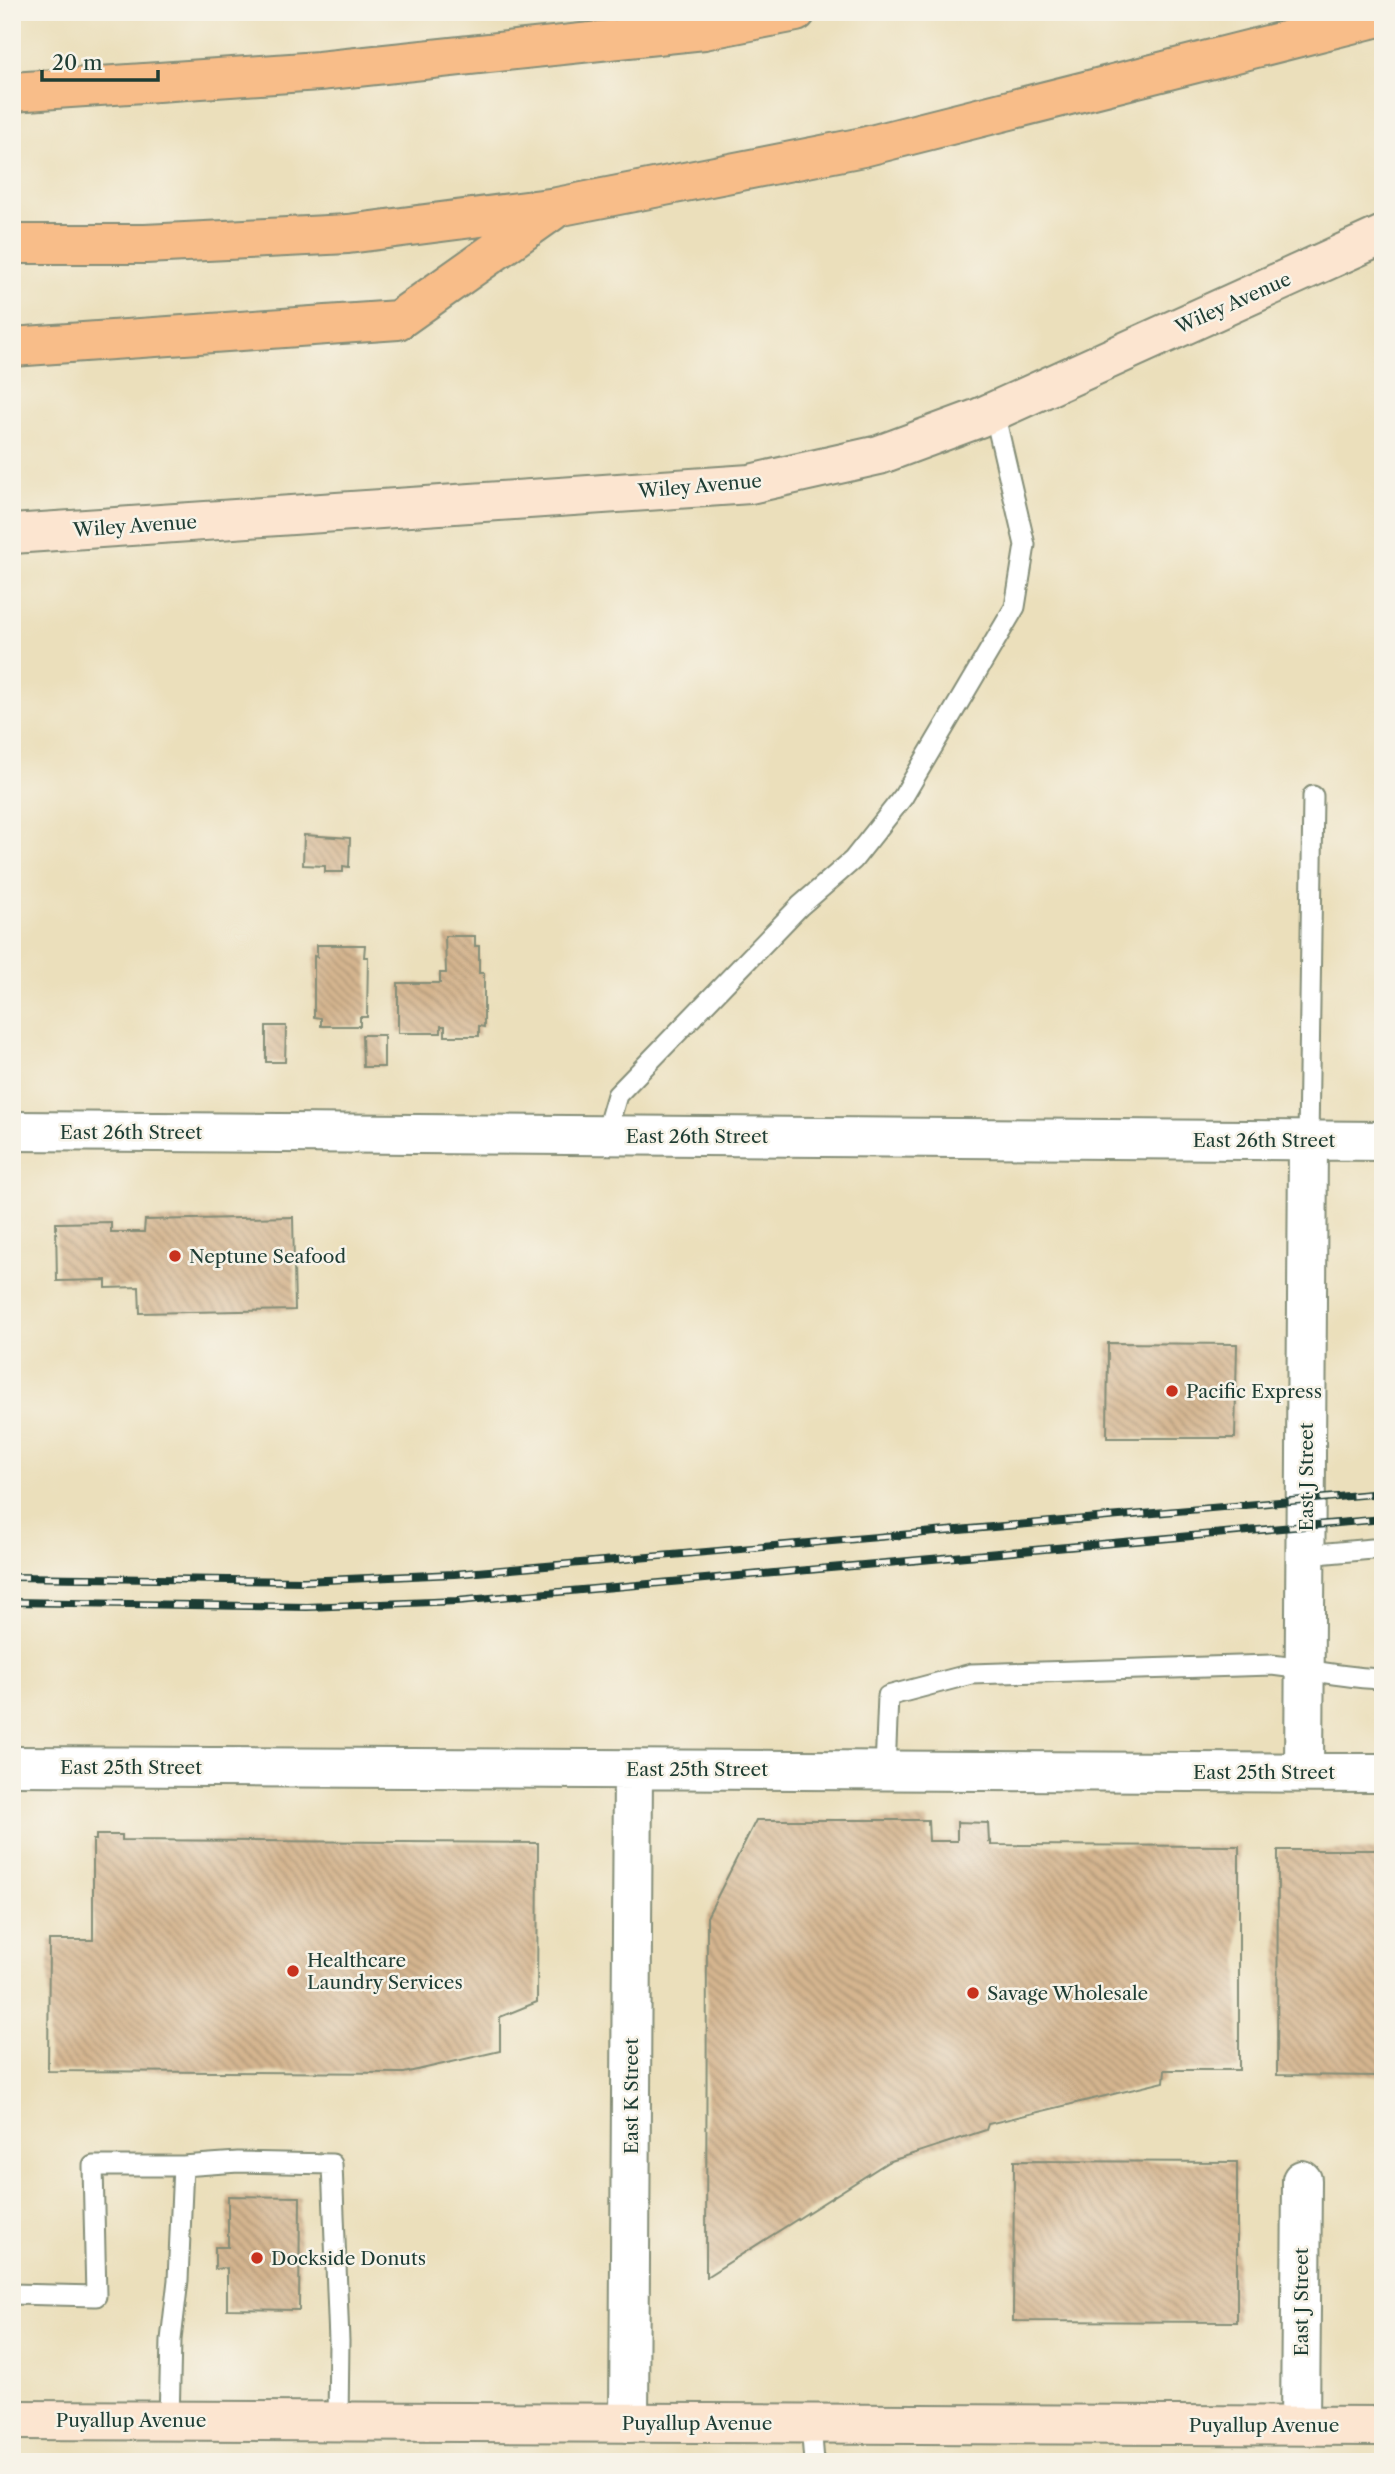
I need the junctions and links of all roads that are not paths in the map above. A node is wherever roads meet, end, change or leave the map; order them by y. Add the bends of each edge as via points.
1 (796, 12) edge
2 (1383, 16) edge
3 (12, 92) edge
4 (557, 207) junction
5 (1383, 235) edge
6 (12, 244) edge
7 (12, 347) edge
8 (994, 412) junction
9 (12, 534) edge
10 (1313, 796) dead end
11 (12, 1131) edge
12 (605, 1136) junction
13 (1308, 1140) junction
14 (1383, 1141) edge
15 (1383, 1548) edge
16 (1306, 1555) junction
17 (1304, 1668) junction
18 (1383, 1679) edge
19 (12, 1766) edge
20 (633, 1769) junction
21 (885, 1770) junction
22 (1304, 1772) junction
23 (1383, 1773) edge
24 (183, 2166) junction
25 (1302, 2180) dead end
26 (12, 2294) edge
27 (12, 2420) edge
28 (169, 2420) junction
29 (338, 2421) junction
30 (629, 2423) junction
31 (811, 2424) junction
32 (1300, 2425) junction
33 (1383, 2426) edge
34 (814, 2462) edge

1 - 3 highway via 704,30 319,71
2 - 4 highway via 863,147
4 - 6 highway via 348,234 145,244
4 - 7 highway via 398,320
5 - 8 street, Wiley Avenue
8 - 9 street, Wiley Avenue via 879,456 750,484
8 - 12 lane via 1026,545 1015,607 903,797 853,860 800,906 617,1095
10 - 13 lane
11 - 12 street, East 26th Street
12 - 13 street, East 26th Street
13 - 14 street, East 26th Street
13 - 16 street, East J Street
15 - 16 lane
16 - 17 street, East J Street
17 - 18 lane
17 - 21 lane via 1272,1665 971,1674 888,1696
17 - 22 street, East J Street
19 - 20 street, East 25th Street
20 - 21 street, East 25th Street
20 - 30 street, East K Street
21 - 22 street, East 25th Street
22 - 23 street, East 25th Street
24 - 26 lane via 93,2166 96,2296
24 - 28 lane
24 - 29 lane via 332,2164
25 - 32 street, East J Street
27 - 28 street, Puyallup Avenue
28 - 29 street, Puyallup Avenue
29 - 30 street, Puyallup Avenue
30 - 31 street, Puyallup Avenue
31 - 32 street, Puyallup Avenue
31 - 34 lane
32 - 33 street, Puyallup Avenue

